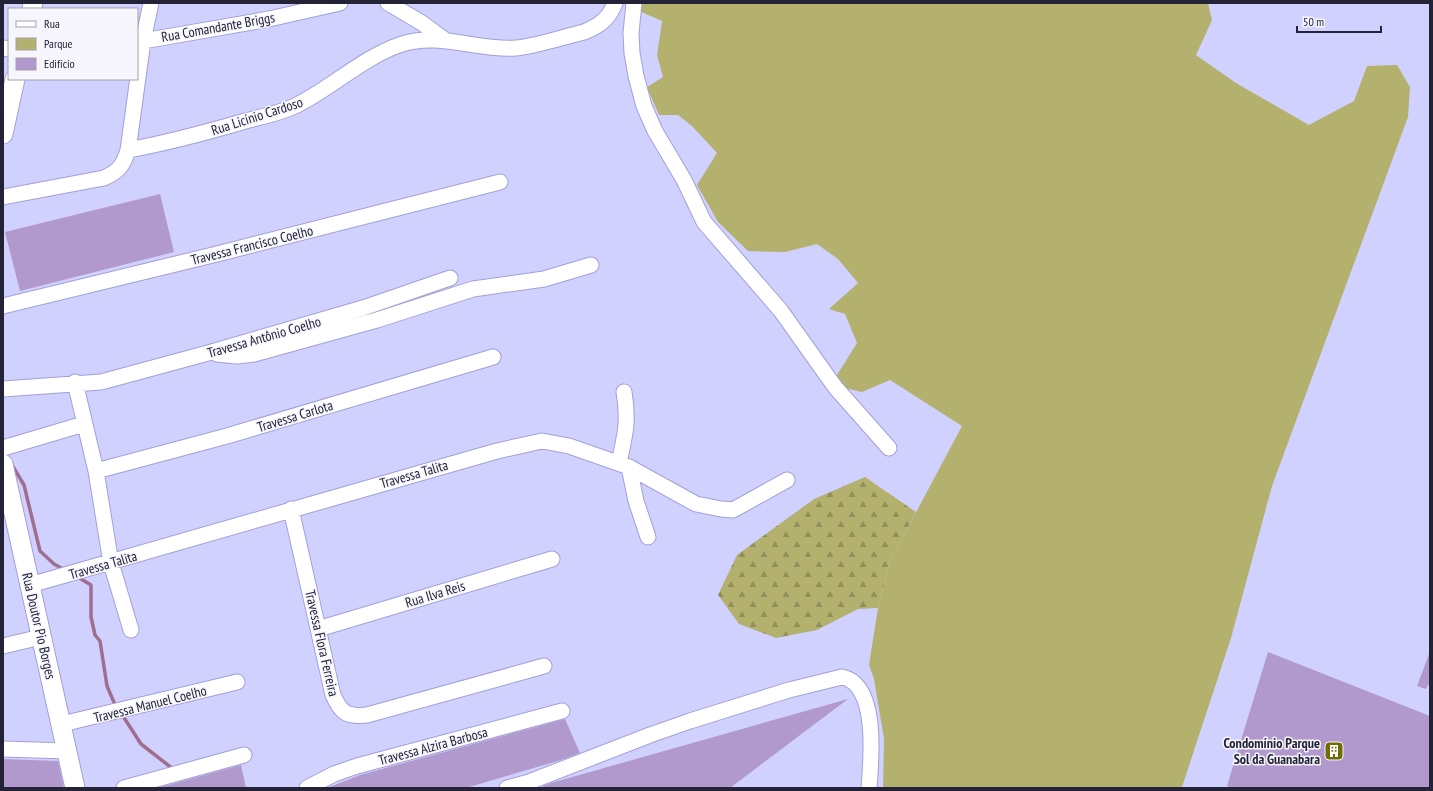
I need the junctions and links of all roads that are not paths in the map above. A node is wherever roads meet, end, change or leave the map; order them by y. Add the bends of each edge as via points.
1 (151, 3) edge
2 (340, 3) edge
3 (388, 3) edge
4 (615, 3) edge
5 (634, 3) edge
6 (445, 40) junction
7 (143, 41) junction
8 (138, 77) edge
9 (15, 80) edge
10 (138, 80) edge
11 (3, 134) edge
12 (128, 150) junction
13 (500, 182) dead end
14 (3, 197) edge
15 (591, 265) dead end
16 (450, 278) dead end
17 (3, 306) edge
18 (341, 322) junction
19 (493, 358) dead end
20 (75, 382) junction
21 (3, 389) edge
22 (624, 392) dead end
23 (84, 424) junction
24 (3, 448) edge
25 (889, 448) dead end
26 (3, 464) edge
27 (624, 465) junction
28 (96, 471) junction
29 (787, 480) dead end
30 (291, 509) junction
31 (648, 537) dead end
32 (552, 559) dead end
33 (111, 563) junction
34 (30, 585) junction
35 (318, 629) junction
36 (131, 630) dead end
37 (41, 637) junction
38 (3, 646) edge
39 (544, 666) dead end
40 (237, 682) dead end
41 (562, 711) dead end
42 (62, 724) junction
43 (3, 749) edge
44 (68, 751) junction
45 (244, 755) dead end
46 (75, 788) edge
47 (124, 788) edge
48 (307, 788) edge
49 (507, 788) edge
50 (868, 788) edge

1 - 7 street
2 - 7 street, Rua Comandante Briggs via 269,19
3 - 6 street
4 - 6 street, Rua Licínio Cardoso via 606,20 594,28 517,48 486,47
5 - 25 street via 632,53 644,106 704,222 781,311 835,387
6 - 12 street, Rua Licínio Cardoso via 425,40 386,50 296,106 169,142
7 - 8 street
9 - 11 main road
10 - 12 street
12 - 14 street via 123,165 104,178
13 - 17 street, Travessa Francisco Coelho
15 - 18 street via 544,279 473,289
16 - 18 street, Travessa Antônio Coelho
18 - 20 street, Travessa Antônio Coelho via 208,353 101,382
19 - 28 street, Travessa Carlota via 227,436
20 - 21 street, Travessa Antônio Coelho
20 - 23 street
22 - 27 street via 628,414
23 - 24 street
23 - 28 street
26 - 34 main road, Rua Doutor Pio Borges
27 - 29 street, Travessa Talita via 696,504 720,509 733,510
27 - 30 street, Travessa Talita via 569,446 542,441 497,451
27 - 31 street
28 - 33 street
30 - 33 street, Travessa Talita
30 - 35 street, Travessa Flora Ferreira
32 - 35 street, Rua Ilva Reis
33 - 34 street, Travessa Talita
33 - 36 street
34 - 37 main road, Rua Doutor Pio Borges
35 - 39 street, Travessa Flora Ferreira via 333,695 341,710 348,715 367,715
37 - 38 street
37 - 42 main road, Rua Doutor Pio Borges
40 - 42 street, Travessa Manuel Coelho
41 - 48 street, Travessa Alzira Barbosa via 357,766
42 - 44 main road, Rua Doutor Pio Borges
43 - 44 street
44 - 46 main road, Rua Doutor Pio Borges
45 - 47 street
49 - 50 street via 529,782 650,735 789,690 842,677 855,684 867,708 872,753

